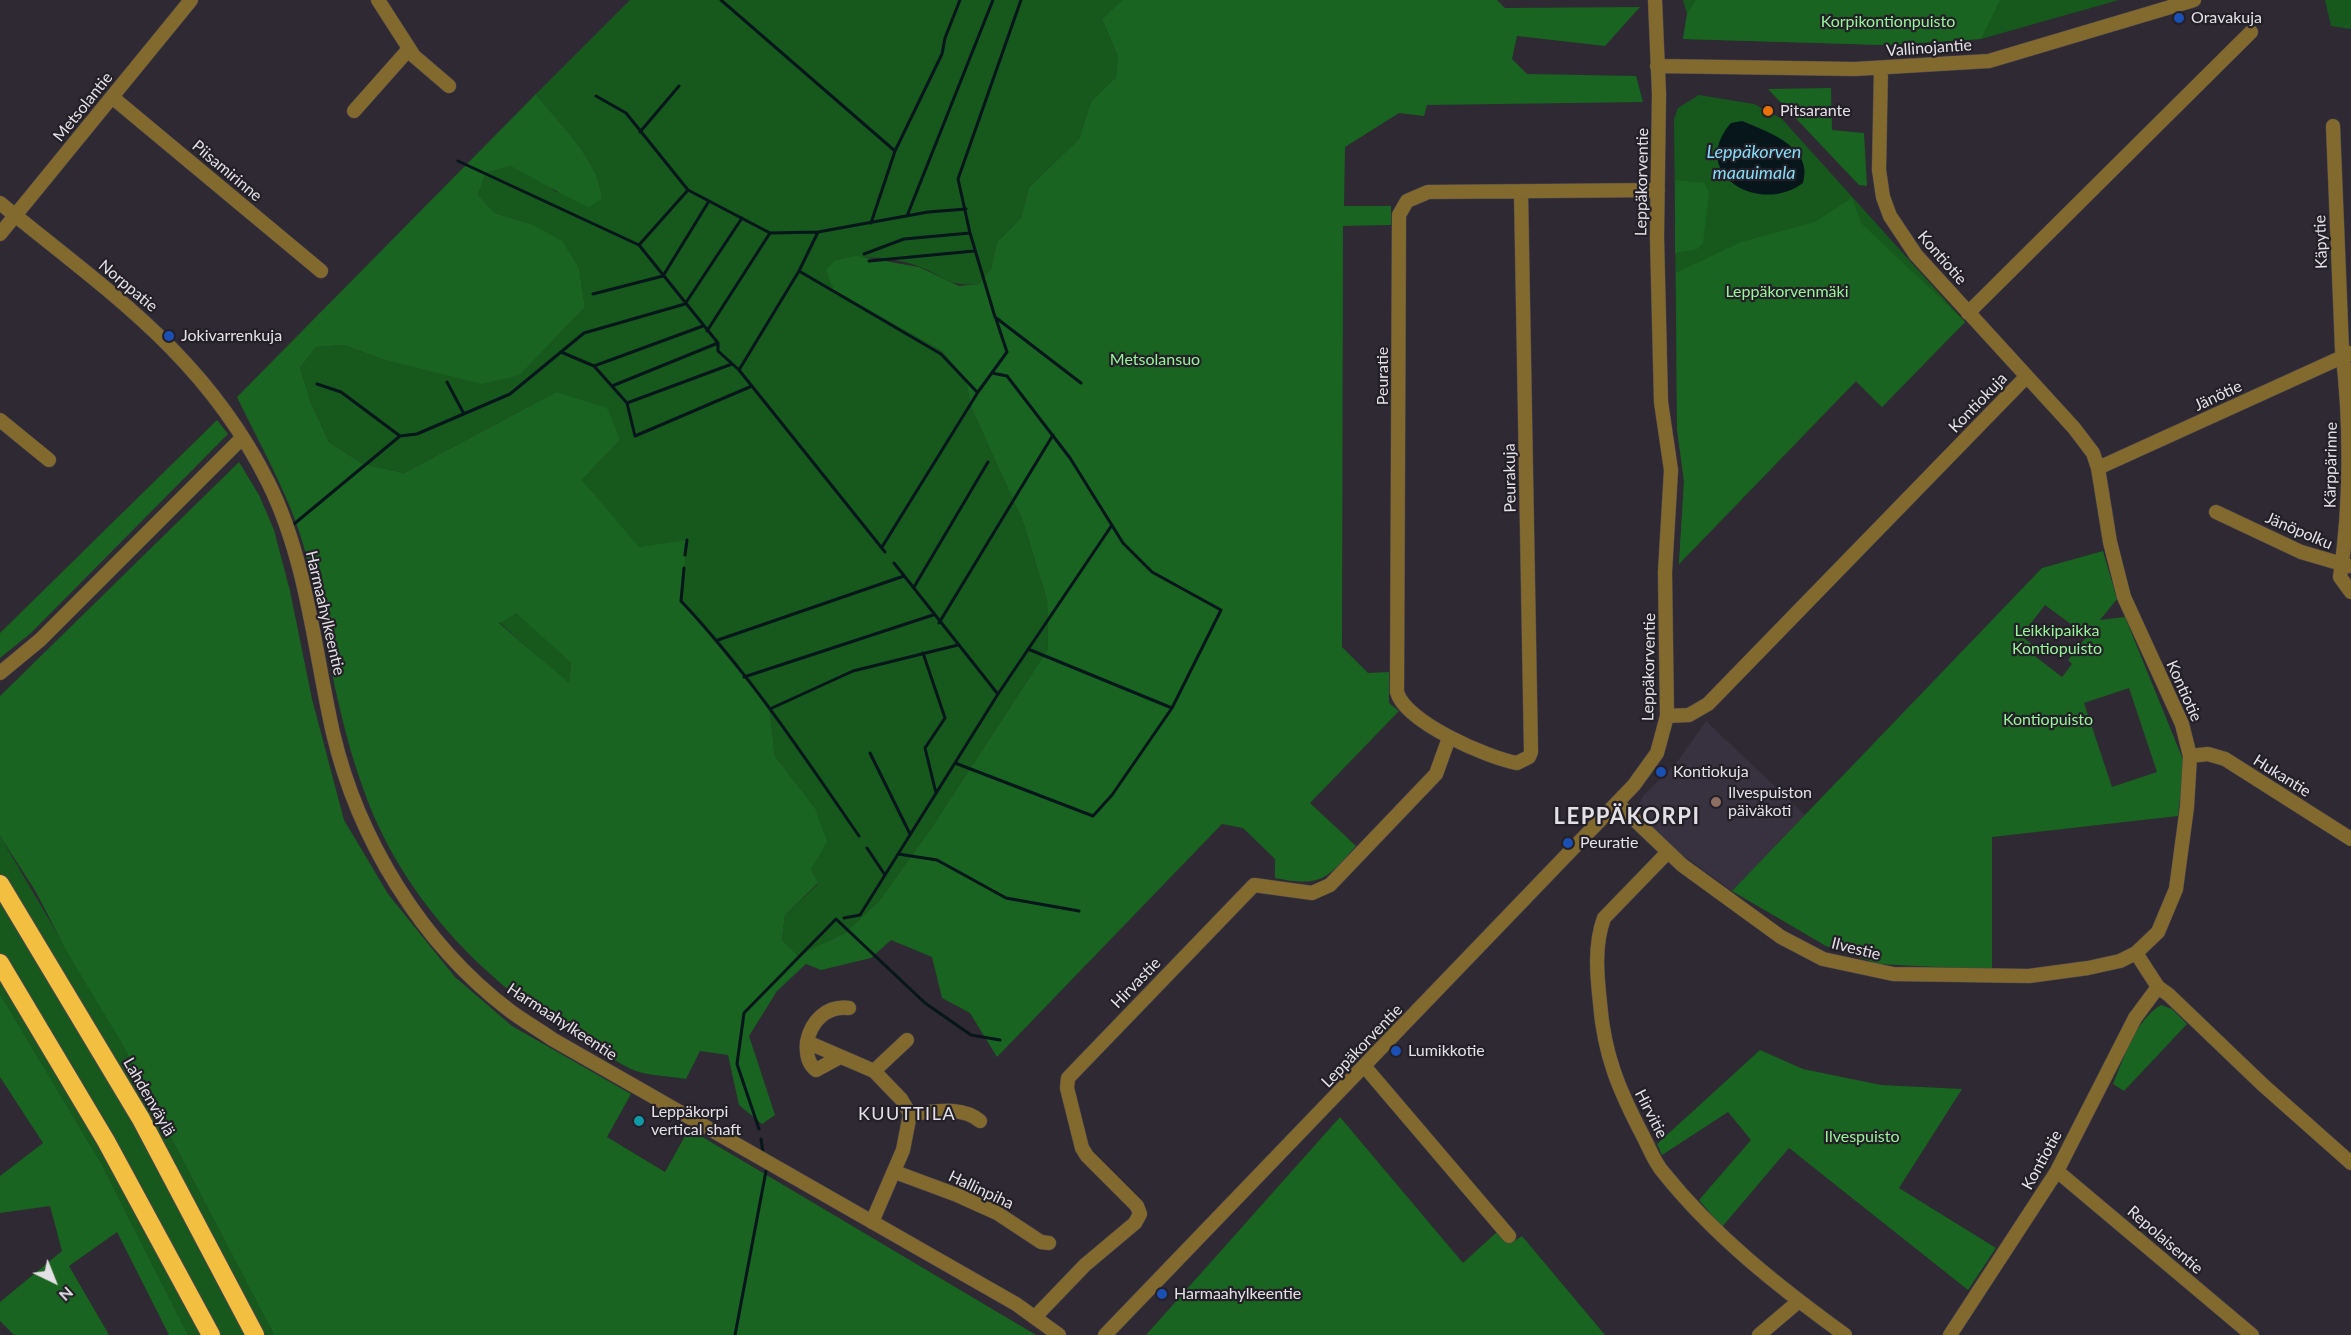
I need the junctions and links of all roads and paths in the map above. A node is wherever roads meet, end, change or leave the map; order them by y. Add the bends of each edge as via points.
1 (191, 0) edge
2 (378, 0) edge
3 (1655, 0) edge
4 (2194, 0) edge
5 (2251, 32) dead end
6 (409, 49) junction
7 (1657, 66) junction
8 (1881, 68) junction
9 (449, 86) dead end
10 (112, 97) junction
11 (354, 111) dead end
12 (2333, 126) dead end
13 (1658, 190) junction
14 (1521, 191) junction
15 (0, 203) edge
16 (15, 215) junction
17 (0, 234) edge
18 (321, 271) dead end
19 (1968, 313) junction
20 (2347, 355) edge
21 (2026, 377) junction
22 (0, 420) edge
23 (242, 438) junction
24 (49, 460) dead end
25 (2098, 468) junction
26 (2216, 512) dead end
27 (2347, 566) edge
28 (2351, 592) edge
29 (0, 673) edge
30 (1667, 716) junction
31 (1449, 738) junction
32 (2190, 756) junction
33 (1523, 761) joint
34 (1617, 803) junction
35 (2351, 839) edge
36 (1667, 853) junction
37 (0, 884) edge
38 (2136, 953) junction
39 (0, 963) edge
40 (2158, 987) junction
41 (849, 1008) dead end
42 (907, 1040) dead end
43 (807, 1042) junction
44 (840, 1056) junction
45 (1365, 1067) junction
46 (874, 1071) junction
47 (910, 1114) junction
48 (980, 1121) dead end
49 (2351, 1163) edge
50 (2057, 1171) junction
51 (895, 1172) junction
52 (872, 1222) junction
53 (1509, 1236) dead end
54 (1049, 1244) dead end
55 (1798, 1302) junction
56 (1035, 1317) junction
57 (211, 1335) edge
58 (255, 1335) edge
59 (1059, 1335) edge
60 (1105, 1335) edge
61 (1759, 1335) edge
62 (1845, 1335) edge
63 (1950, 1335) edge
64 (2252, 1335) edge

1 - 10 street, Metsolantie
2 - 6 street
3 - 7 street, Leppäkorventie
4 - 8 street, Vallinojantie via 1989,61
5 - 19 street
6 - 9 street
6 - 11 street
7 - 8 street, Vallinojantie
7 - 13 street, Leppäkorventie
8 - 19 street, Kontiotie via 1879,170 1883,197 1899,232
10 - 16 street, Metsolantie
10 - 18 street, Piisamirinne
12 - 20 street, Käpytie
13 - 14 street, Peuratie
13 - 30 street, Leppäkorventie via 1661,402 1671,470 1666,562
14 - 31 street, Peuratie via 1428,192 1407,201 1399,215 1397,692 1400,700
14 - 33 street, Peurakuja via 1531,752
15 - 16 street, Norppatie
16 - 17 street, Metsolantie
16 - 23 street, Norppatie via 166,340 204,382
19 - 21 street, Kontiotie
20 - 25 street, Jänötie
20 - 27 street, Kärppärinne via 2351,466
21 - 25 street, Kontiotie via 2084,440
21 - 30 street, Kontiokuja via 1708,704 1689,715
22 - 24 street
23 - 29 street via 40,640
23 - 52 street, Harmaahylkeentie via 268,482 298,562 334,734 363,824 411,906 446,950 508,1010 552,1039
25 - 32 street, Kontiotie via 2124,597 2182,724
26 - 27 street, Jänöpolku via 2301,552
27 - 28 street, Jänöpolku via 2340,577
30 - 34 street, Leppäkorventie via 1657,753
31 - 33 street, Peuratie via 1509,762
31 - 56 street, Hirvastie via 1436,774 1330,885 1312,893 1254,885 1068,1078 1082,1148 1137,1206 1140,1214
32 - 35 street, Hukantie via 2208,754 2225,759
32 - 38 street, Kontiotie via 2176,889 2158,932
34 - 36 street, Ilvestie
34 - 45 street, Leppäkorventie
36 - 38 street, Ilvestie via 1781,937 1823,959 1856,968 1893,974 2029,976 2088,968
36 - 55 street, Hirvitie via 1604,918 1599,932 1598,975 1606,1052 1614,1077 1661,1170 1726,1241
37 - 58 highway, Lahdenväylä via 141,1119
38 - 40 street
39 - 57 highway via 106,1142
40 - 49 street
40 - 50 street, Kontiotie via 2135,1018
41 - 43 street via 838,1006 828,1010 815,1023
42 - 46 street
43 - 44 street
43 - 44 street via 806,1054 816,1070
44 - 46 street
45 - 53 street
45 - 60 street, Leppäkorventie
46 - 47 street via 901,1098
47 - 48 street via 952,1112
47 - 51 street
50 - 63 street, Kontiotie
50 - 64 street, Repolaisentie
51 - 52 street
51 - 54 street, Hallinpiha via 997,1213
52 - 56 street, Harmaahylkeentie
55 - 61 street
55 - 62 street, Hirvitie
56 - 59 street, Harmaahylkeentie

